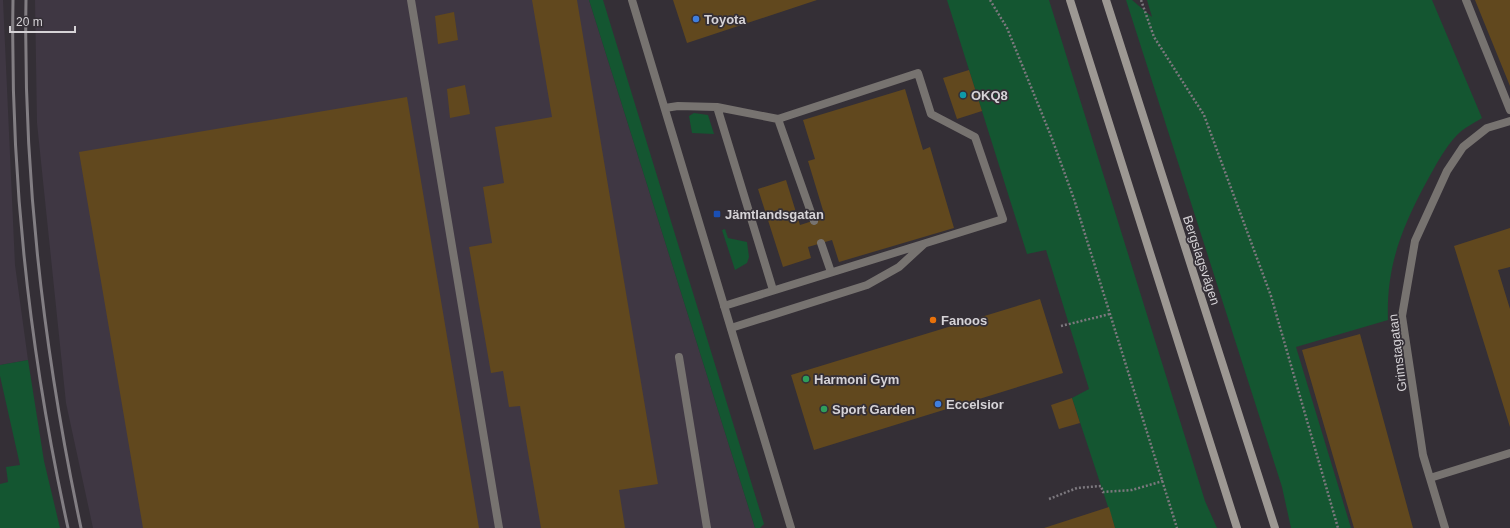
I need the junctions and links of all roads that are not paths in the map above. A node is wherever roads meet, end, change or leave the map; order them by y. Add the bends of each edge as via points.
1 (411, 0) edge
2 (632, 0) edge
3 (1070, 0) edge
4 (1106, 0) edge
5 (1466, 0) edge
6 (717, 107) junction
7 (665, 108) junction
8 (1510, 110) edge
9 (778, 119) junction
10 (1510, 121) edge
11 (814, 221) dead end
12 (822, 243) dead end
13 (926, 243) junction
14 (831, 272) junction
15 (773, 290) junction
16 (724, 306) junction
17 (731, 328) junction
18 (679, 356) dead end
19 (1510, 453) edge
20 (1430, 478) junction
21 (499, 528) edge
22 (707, 528) edge
23 (791, 528) edge
24 (1237, 528) edge
25 (1275, 528) edge
26 (1445, 528) edge

1 - 21 street
2 - 7 street
3 - 24 main road
4 - 25 main road, Bergslagsvägen
5 - 8 street
6 - 7 street
6 - 9 street
6 - 15 street
7 - 16 street
9 - 11 street
9 - 13 street via 918,73 931,114 975,137 1003,219
10 - 20 street, Grimstagatan via 1487,128 1463,147 1447,171 1415,241 1402,316
12 - 14 street
13 - 14 street
13 - 17 street via 900,267 867,285
14 - 15 street
15 - 16 street
16 - 17 street
17 - 23 street
18 - 22 street
19 - 20 street
20 - 26 street, Grimstagatan

